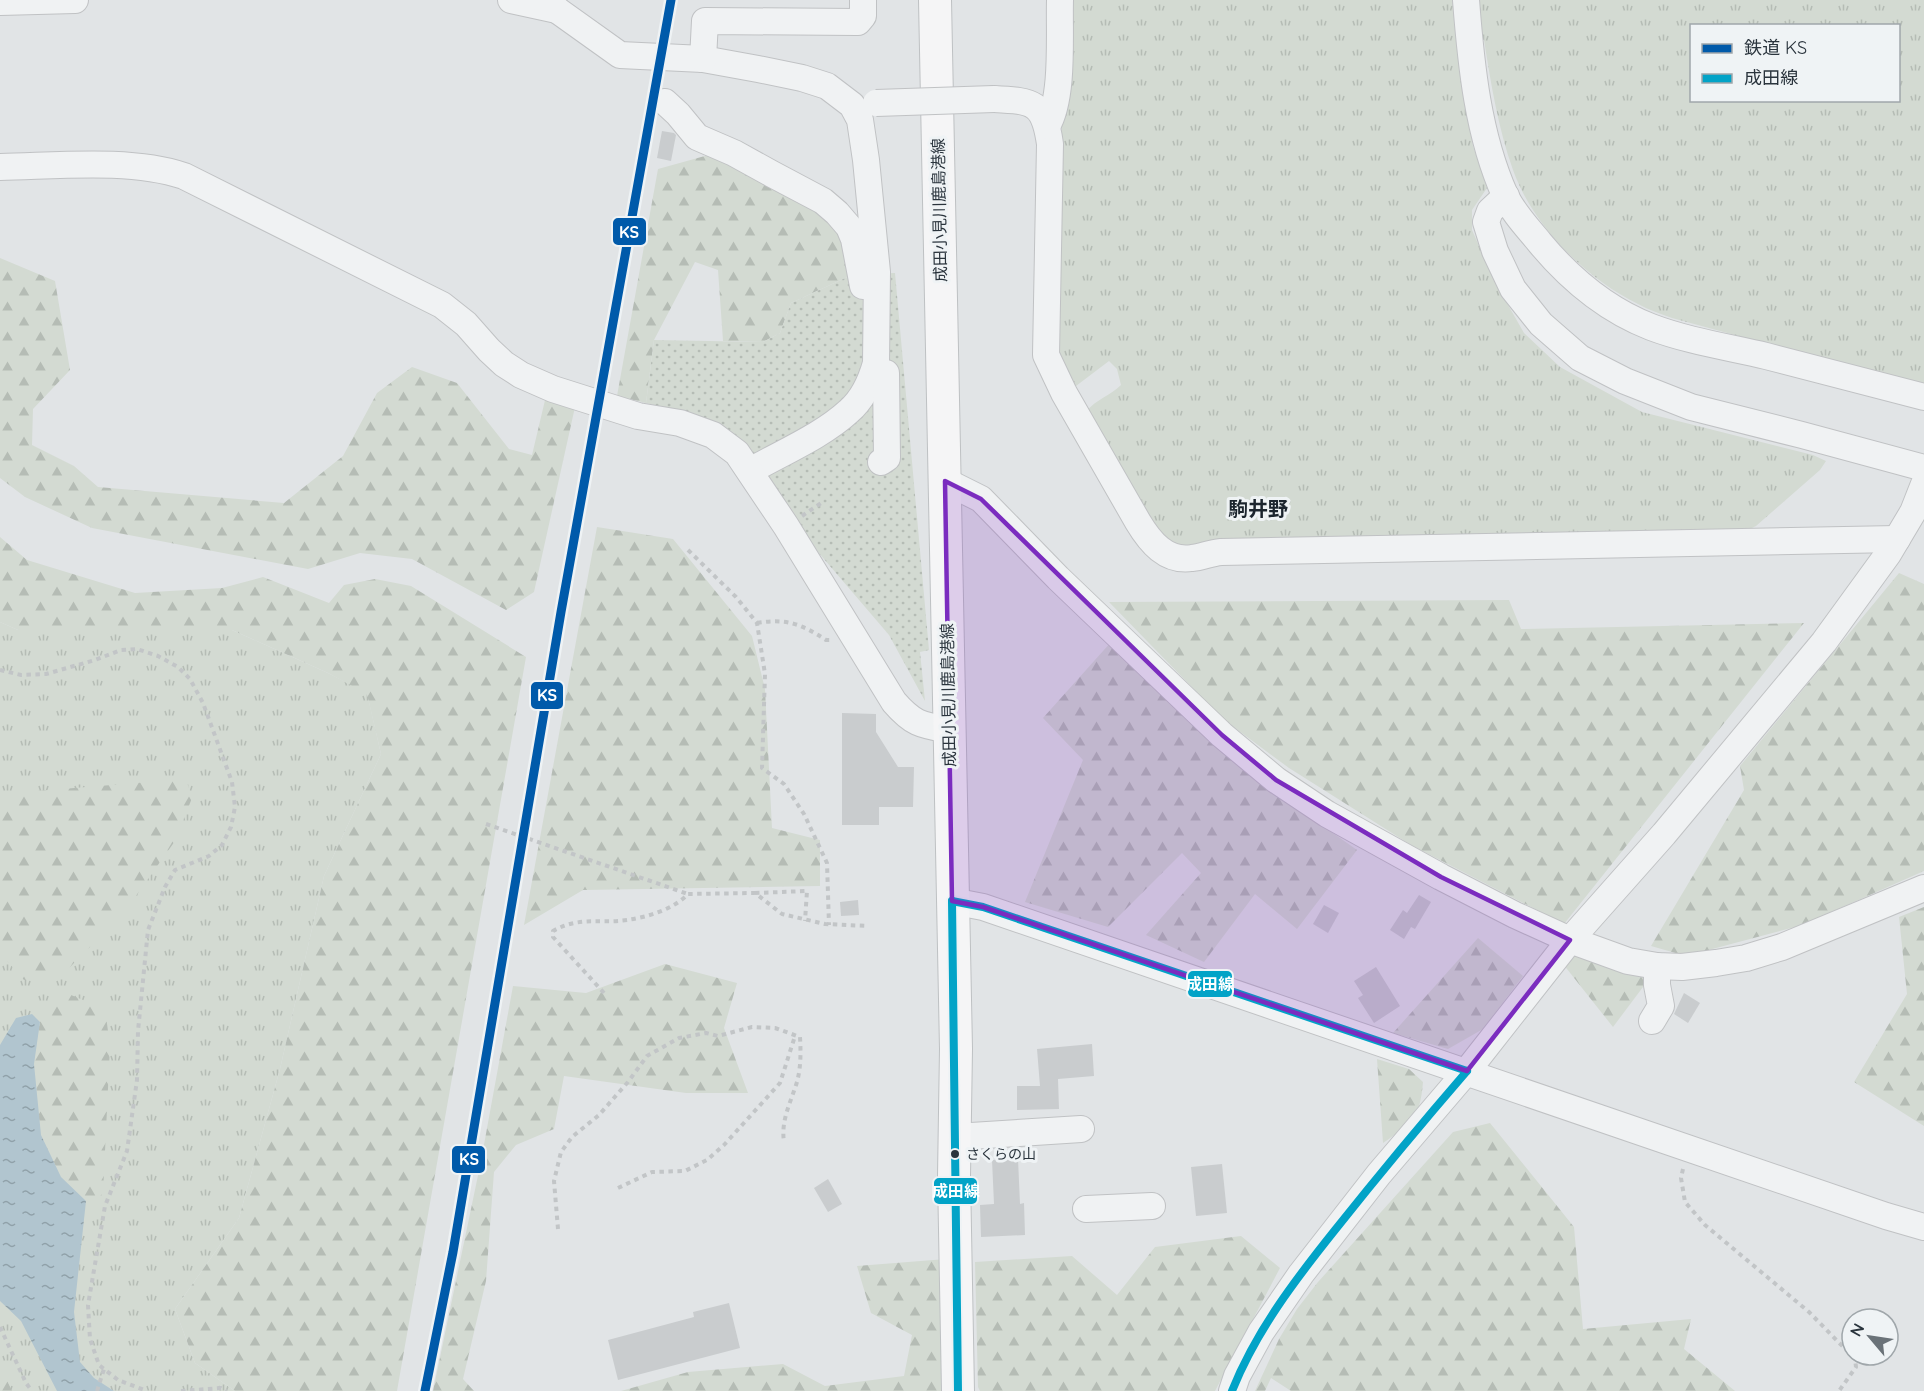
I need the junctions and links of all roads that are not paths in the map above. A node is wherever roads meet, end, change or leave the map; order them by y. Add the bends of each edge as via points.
1 (74, 0) edge
2 (84, 0) edge
3 (511, 0) edge
4 (863, 0) edge
5 (935, 0) edge
6 (1060, 0) edge
7 (1466, 0) edge
8 (0, 2) edge
9 (550, 5) edge
10 (703, 58) junction
11 (665, 102) dead end
12 (864, 104) junction
13 (1047, 126) junction
14 (0, 167) edge
15 (1506, 196) junction
16 (875, 323) junction
17 (886, 373) dead end
18 (1924, 397) edge
19 (881, 462) dead end
20 (1924, 468) edge
21 (750, 471) junction
22 (945, 481) junction
23 (1924, 484) edge
24 (1897, 538) junction
25 (949, 730) junction
26 (1924, 888) edge
27 (952, 901) junction
28 (1570, 940) junction
29 (1657, 966) junction
30 (1652, 1021) dead end
31 (1467, 1071) junction
32 (1081, 1129) dead end
33 (955, 1137) junction
34 (1152, 1206) dead end
35 (1086, 1209) dead end
36 (1924, 1227) edge
37 (957, 1391) edge
38 (1232, 1391) edge

1 - 2 street
1 - 8 street
3 - 9 street
4 - 10 street via 863,16 858,22 705,21
5 - 22 main road, 成田小見川鹿島港線
6 - 13 street via 1057,89 1053,116
7 - 15 street via 1470,49 1486,139
9 - 10 street via 620,55
10 - 12 street via 802,78
11 - 16 street via 697,137 823,201 837,213 854,239
12 - 13 street, bridge via 1024,100 1041,112
12 - 16 street via 860,120 877,272
13 - 24 street via 1047,354 1064,393 1138,522 1160,550 1185,559 1221,552
14 - 21 street via 131,165 184,176 442,305 504,364 521,375 638,416 680,423 713,435 737,453
15 - 18 street via 1556,262 1581,285 1607,305 1650,327
15 - 20 street via 1490,211 1486,222 1495,251 1513,289 1541,324 1580,358 1690,407
16 - 21 street via 876,363 855,404 826,428
17 - 19 street via 888,445 887,458
21 - 25 street via 894,702 908,718
22 - 25 main road, 成田小見川鹿島港線
22 - 28 street via 981,499 1058,578 1276,780 1327,814 1441,877
23 - 24 street
24 - 28 street via 1824,642
25 - 27 main road, 成田小見川鹿島港線
26 - 29 street via 1746,958 1682,967
27 - 31 street via 982,907
27 - 33 main road, 成田小見川鹿島港線
28 - 29 street via 1628,961
28 - 31 street
29 - 30 street via 1661,1006
31 - 36 street
31 - 38 street via 1301,1274 1261,1332
32 - 33 street
33 - 37 main road, 成田小見川鹿島港線
34 - 35 street

